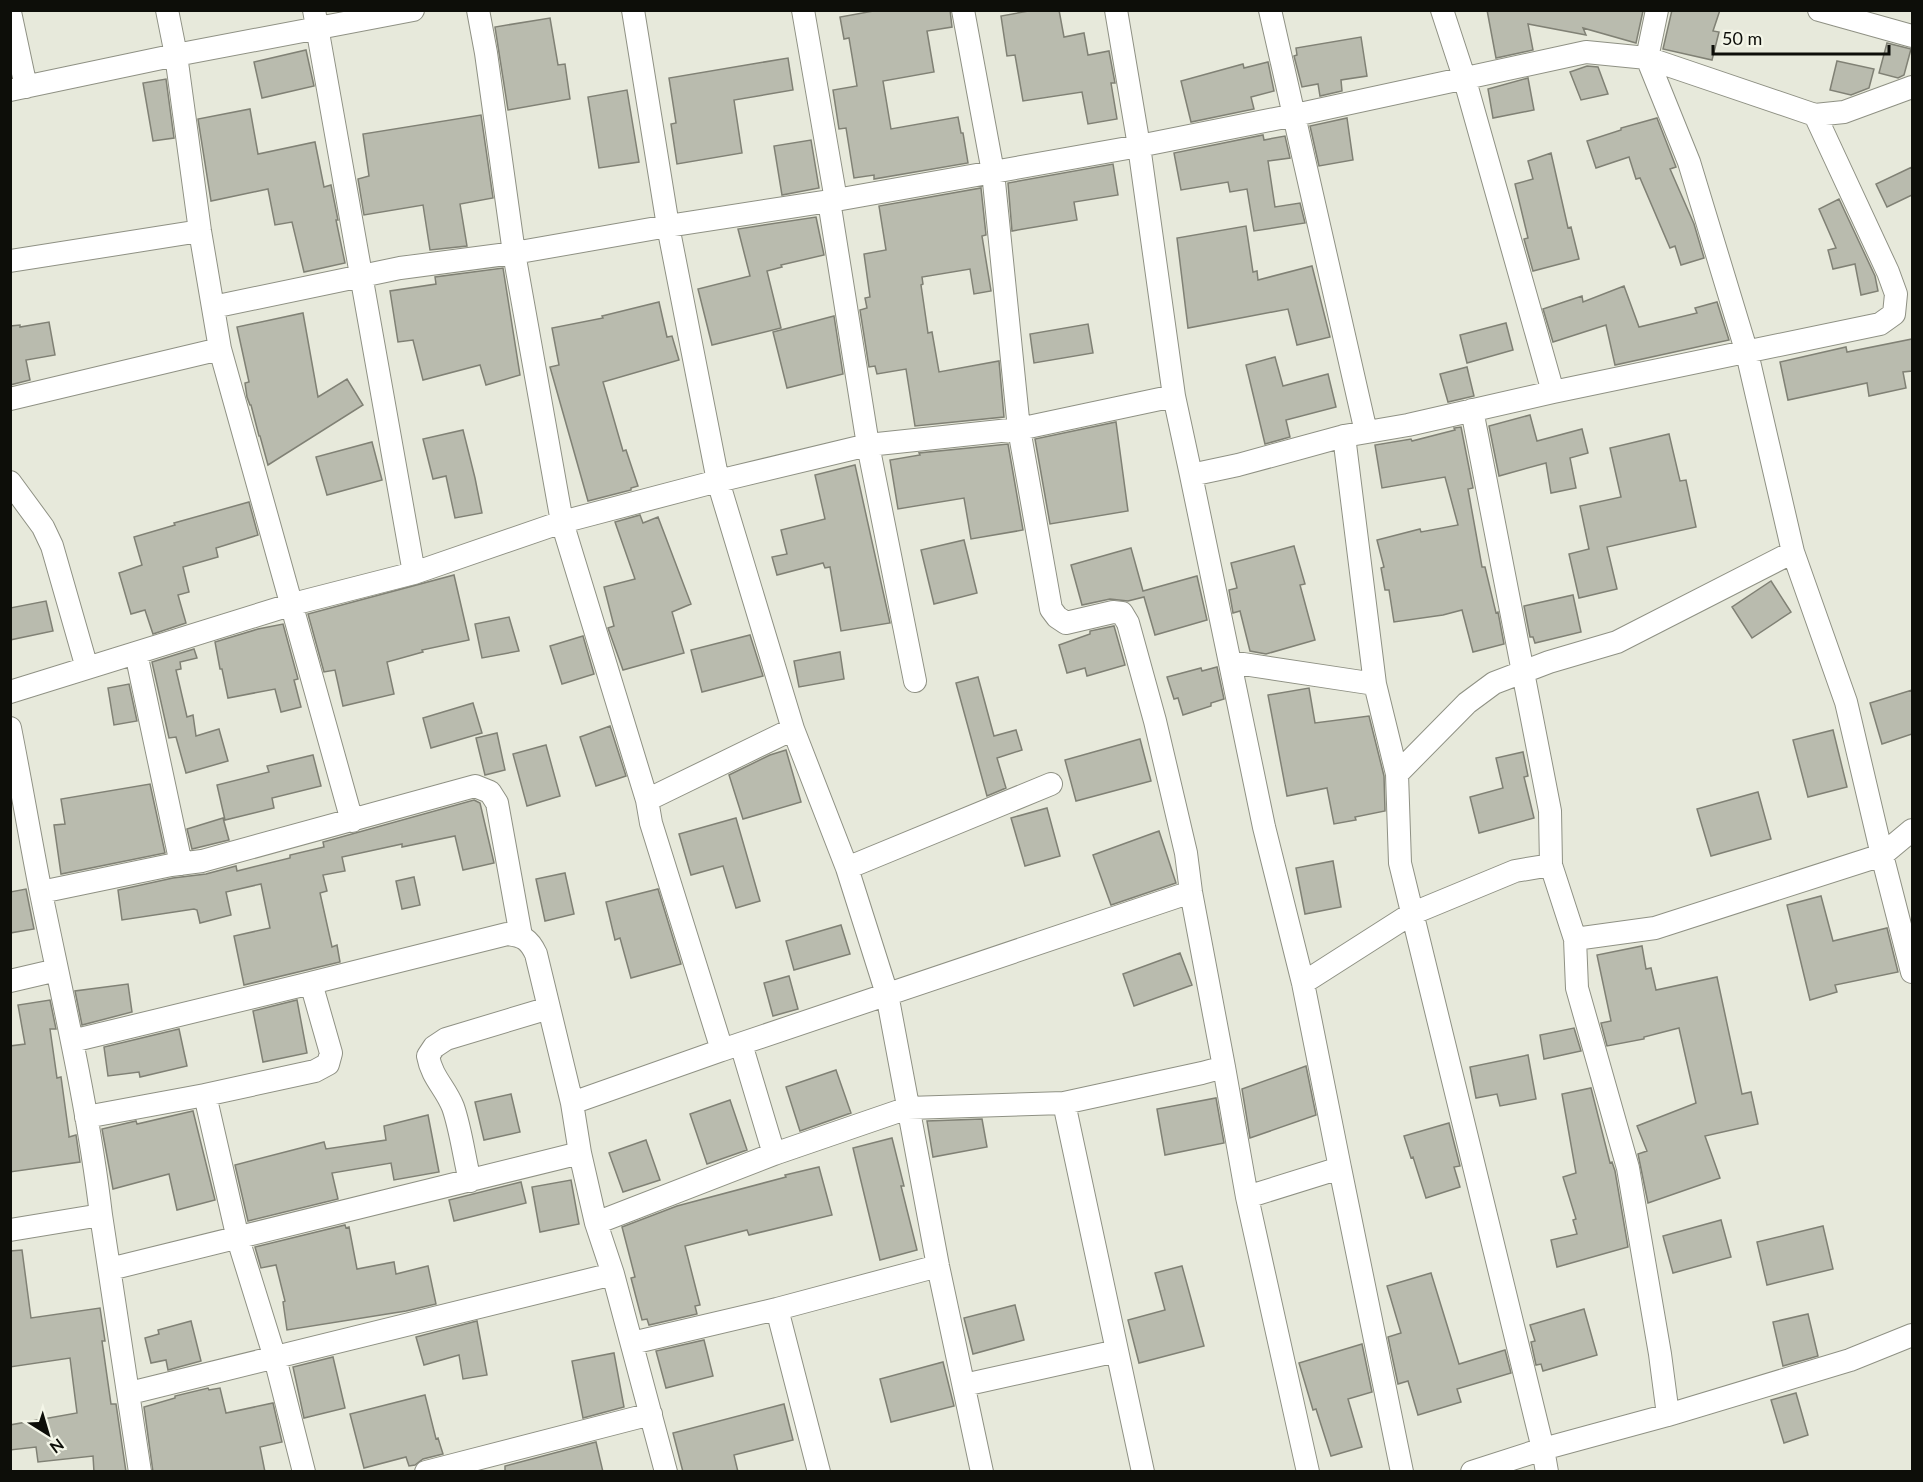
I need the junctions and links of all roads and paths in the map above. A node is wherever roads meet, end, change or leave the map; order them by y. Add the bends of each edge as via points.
1 (167, 10) edge
2 (413, 10) edge
3 (478, 10) edge
4 (633, 10) edge
5 (803, 10) edge
6 (963, 10) edge
7 (1116, 10) edge
8 (1270, 10) edge
9 (1442, 10) edge
10 (1657, 10) edge
11 (1819, 10) edge
12 (10, 12) edge
13 (316, 19) edge
14 (1912, 36) edge
15 (176, 55) junction
16 (1647, 58) junction
17 (1464, 77) junction
18 (1912, 87) edge
19 (18, 89) edge
20 (1295, 115) junction
21 (1815, 115) junction
22 (1139, 146) junction
23 (993, 172) junction
24 (832, 200) junction
25 (668, 226) junction
26 (200, 231) junction
27 (514, 253) junction
28 (10, 261) edge
29 (362, 277) junction
30 (213, 307) junction
31 (220, 349) junction
32 (1747, 352) junction
33 (1553, 392) junction
34 (1174, 396) junction
35 (10, 399) edge
36 (1472, 410) junction
37 (1019, 429) junction
38 (1366, 432) junction
39 (1344, 436) junction
40 (868, 445) junction
41 (1191, 476) junction
42 (717, 481) junction
43 (10, 482) edge
44 (562, 522) junction
45 (1793, 552) junction
46 (414, 573) junction
47 (293, 604) junction
48 (136, 653) junction
49 (1230, 662) junction
50 (87, 668) junction
51 (1522, 673) junction
52 (915, 681) dead end
53 (1375, 684) junction
54 (10, 692) edge
55 (10, 728) edge
56 (793, 729) junction
57 (1397, 774) junction
58 (1051, 784) dead end
59 (647, 800) junction
60 (352, 821) junction
61 (1912, 830) edge
62 (1882, 855) junction
63 (181, 864) junction
64 (1551, 865) junction
65 (847, 868) junction
66 (41, 892) junction
67 (1191, 892) junction
68 (1411, 914) junction
69 (521, 936) junction
70 (1575, 939) junction
71 (57, 970) junction
72 (1912, 972) edge
73 (10, 981) edge
74 (311, 982) junction
75 (1303, 983) junction
76 (886, 994) junction
77 (549, 1008) junction
78 (72, 1041) junction
79 (732, 1047) junction
80 (1224, 1067) junction
81 (205, 1095) junction
82 (572, 1103) junction
83 (1064, 1103) junction
84 (908, 1108) junction
85 (86, 1117) junction
86 (580, 1153) junction
87 (774, 1154) junction
88 (1340, 1168) junction
89 (470, 1181) junction
90 (1247, 1197) junction
91 (101, 1215) junction
92 (596, 1223) junction
93 (10, 1230) edge
94 (238, 1239) junction
95 (938, 1266) junction
96 (110, 1269) junction
97 (613, 1274) junction
98 (777, 1309) junction
99 (1912, 1335) edge
100 (632, 1343) junction
101 (1117, 1351) junction
102 (275, 1358) junction
103 (964, 1385) junction
104 (130, 1393) junction
105 (651, 1414) junction
106 (1668, 1415) junction
107 (1543, 1449) junction
108 (140, 1472) edge
109 (304, 1472) edge
110 (426, 1472) edge
111 (666, 1472) edge
112 (819, 1472) edge
113 (982, 1472) edge
114 (1143, 1472) edge
115 (1308, 1472) edge
116 (1402, 1472) edge
117 (1472, 1472) edge
118 (1547, 1472) edge

1 - 15 street
2 - 13 street
3 - 27 street
4 - 25 street
5 - 24 street
6 - 23 street
7 - 22 street
8 - 20 street
9 - 17 street
10 - 16 street
11 - 14 street
12 - 19 street
13 - 15 street
13 - 29 street
15 - 19 street
15 - 26 street
16 - 17 street via 1586,52
16 - 21 street
16 - 32 street via 1689,162
17 - 20 street
17 - 33 street
18 - 21 street via 1844,112
20 - 22 street
20 - 38 street
21 - 32 street via 1888,273 1896,294 1894,314 1880,324
22 - 23 street
22 - 34 street
23 - 24 street
23 - 37 street
24 - 25 street
24 - 40 street
25 - 27 street
25 - 42 street
26 - 28 street
26 - 30 street
27 - 29 street
27 - 44 street
29 - 30 street
29 - 46 street
30 - 31 street
31 - 35 street
31 - 47 street
32 - 33 street
32 - 45 street
33 - 36 street
34 - 37 street
34 - 41 street
36 - 38 street
36 - 51 street
37 - 40 street
37 - 67 street via 1051,609 1066,623 1113,612 1122,613 1128,624 1163,754
38 - 39 street
39 - 41 street
39 - 53 street
40 - 42 street
40 - 52 street
41 - 49 street
42 - 44 street
42 - 56 street
43 - 50 street via 52,546
44 - 46 street
44 - 59 street
45 - 51 street via 1617,642
45 - 62 street via 1846,702
46 - 47 street
47 - 48 street
47 - 60 street
48 - 50 street
48 - 63 street
49 - 53 street
49 - 75 street via 1264,827
50 - 54 street
51 - 57 street via 1494,683 1467,703
51 - 64 street via 1550,811
53 - 57 street
55 - 66 street
56 - 59 street
56 - 65 street
57 - 68 street via 1400,863
58 - 65 street
59 - 79 street via 651,823
60 - 63 street
60 - 69 street via 475,786 490,792 497,803
61 - 62 street
62 - 70 street via 1655,928
62 - 72 street
63 - 66 street
64 - 68 street via 1515,871
64 - 70 street
65 - 76 street
66 - 71 street
67 - 76 street
67 - 80 street
68 - 75 street
68 - 107 street
69 - 74 street via 507,934
69 - 77 street via 536,954
70 - 106 street via 1577,988 1628,1168
71 - 73 street
71 - 78 street
74 - 78 street
74 - 81 street via 331,1053 328,1064 315,1071
75 - 88 street
76 - 79 street
76 - 84 street
77 - 82 street
77 - 89 street via 446,1039 429,1056 430,1069 453,1109
78 - 85 street
79 - 82 street
79 - 87 street
80 - 83 street
80 - 90 street
81 - 85 street
81 - 94 street
82 - 86 street
83 - 84 street
83 - 101 street
84 - 87 street
84 - 95 street
85 - 91 street
86 - 89 street
86 - 92 street
87 - 92 street
88 - 90 street
88 - 116 street
89 - 94 street
90 - 115 street
91 - 93 street
91 - 96 street
92 - 97 street
94 - 96 street
94 - 102 street
95 - 98 street
95 - 103 street
96 - 104 street
97 - 100 street
97 - 102 street
98 - 100 street
98 - 112 street
99 - 106 street via 1850,1360
100 - 105 street
101 - 103 street
101 - 114 street
102 - 104 street
102 - 109 street
103 - 113 street
104 - 108 street
105 - 110 street
105 - 111 street
106 - 107 street
107 - 117 street
107 - 118 street

